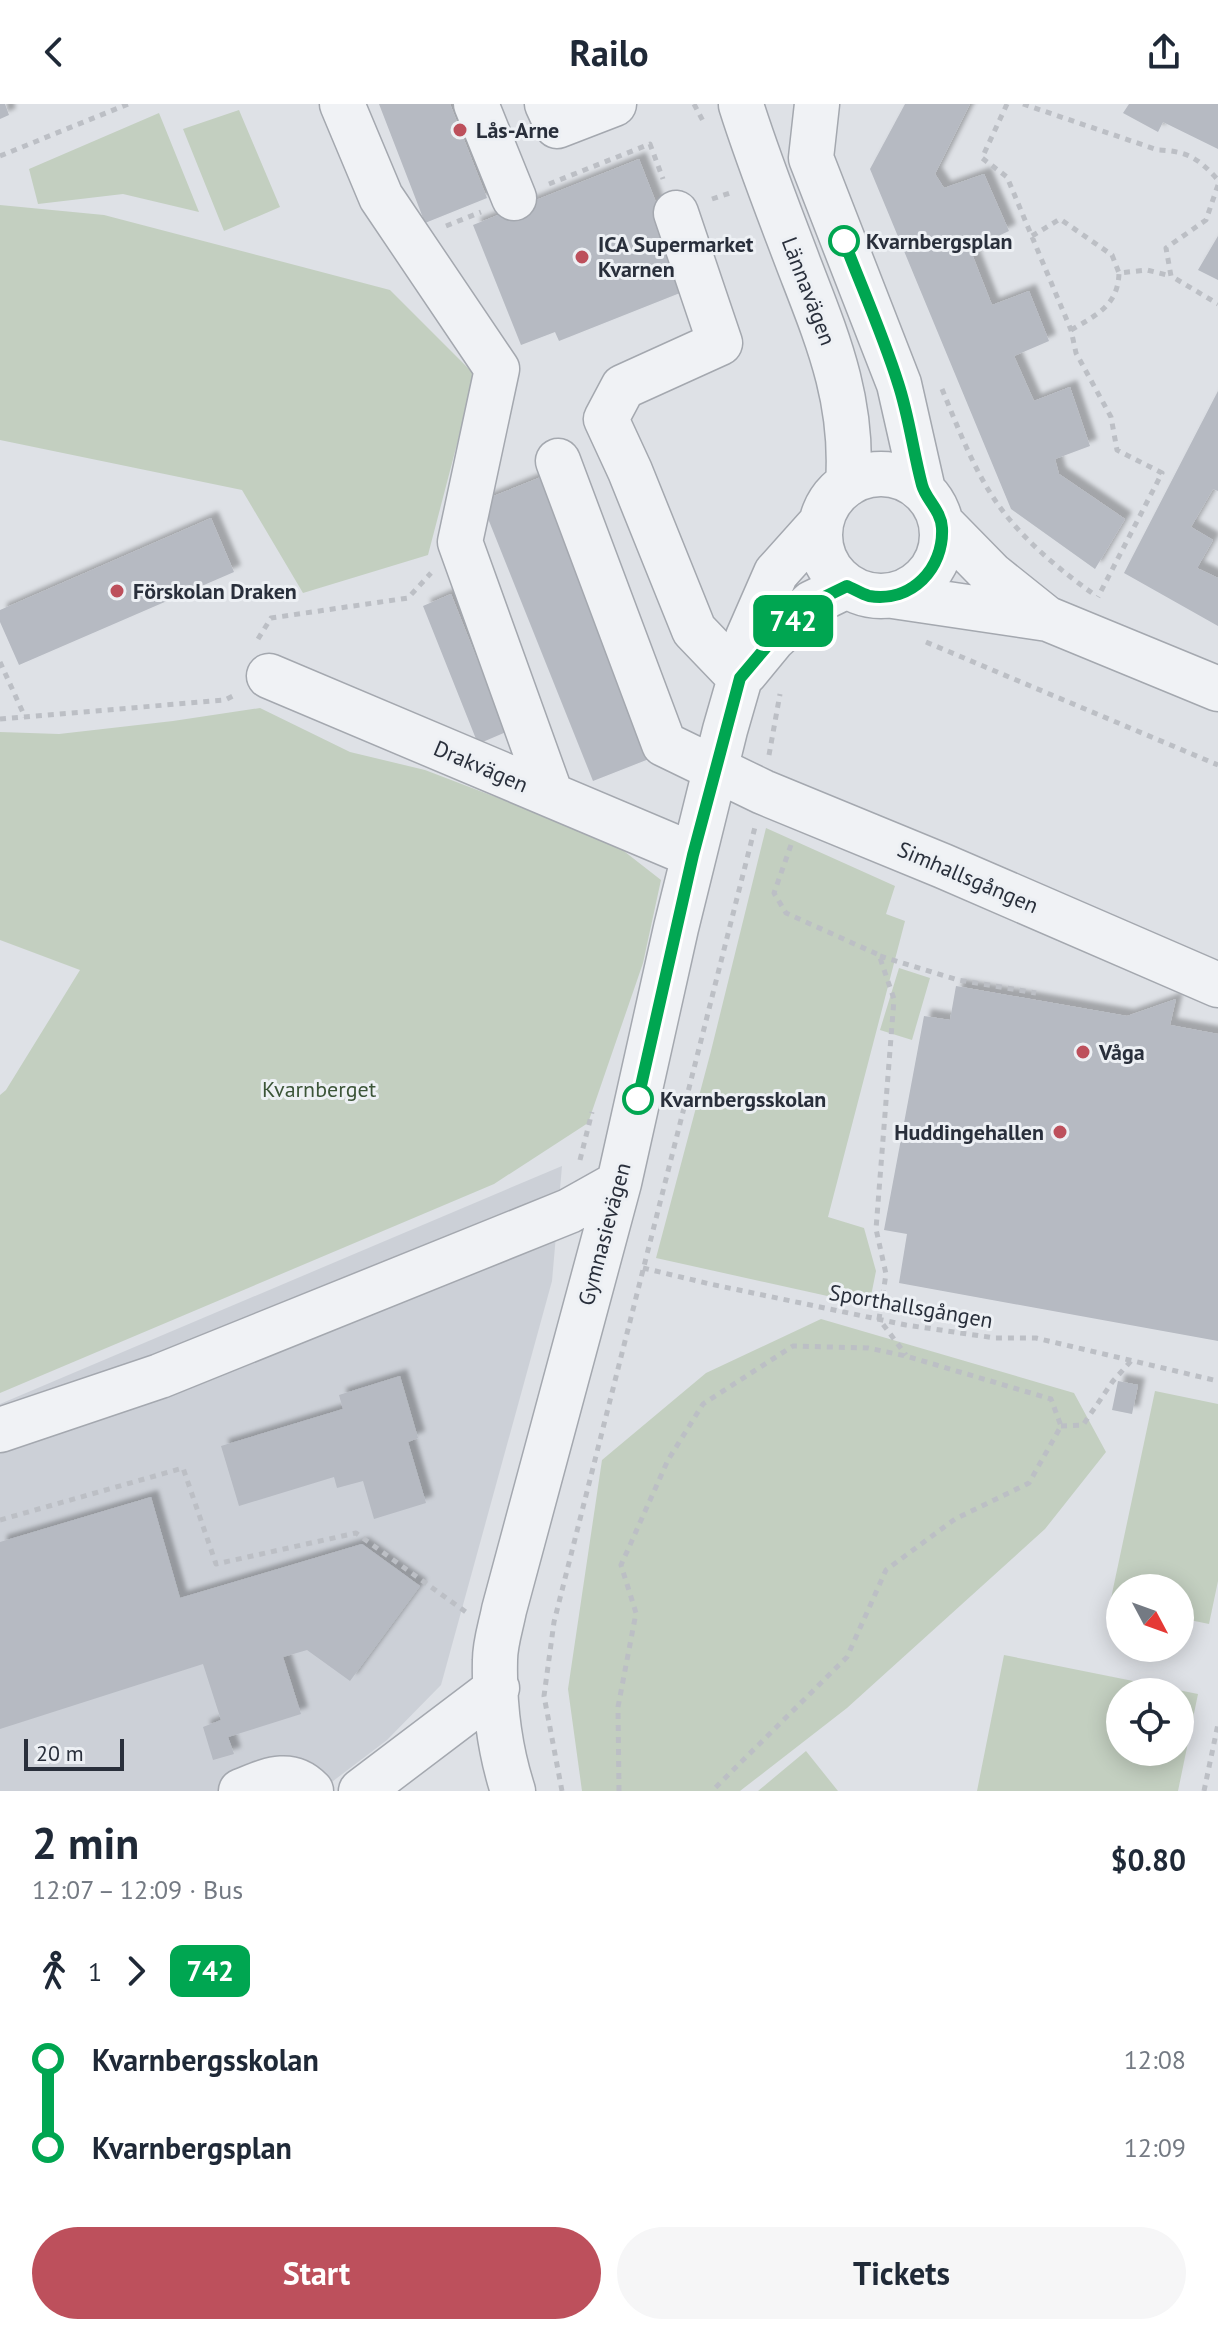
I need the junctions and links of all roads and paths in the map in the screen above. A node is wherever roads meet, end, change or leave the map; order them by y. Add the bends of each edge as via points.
1 (128, 104) edge
2 (342, 104) edge
3 (476, 104) edge
4 (547, 104) edge
5 (614, 104) edge
6 (694, 104) edge
7 (805, 104) edge
8 (817, 104) edge
9 (1007, 104) edge
10 (1023, 104) edge
11 (729, 111) edge
12 (0, 156) edge
13 (1218, 183) edge
14 (736, 191) dead end
15 (514, 198) junction
16 (676, 213) junction
17 (1031, 236) junction
18 (411, 241) junction
19 (1119, 273) junction
20 (1171, 276) junction
21 (1218, 304) edge
22 (1071, 330) junction
23 (942, 388) dead end
24 (558, 461) dead end
25 (848, 484) junction
26 (932, 507) junction
27 (820, 524) junction
28 (460, 542) junction
29 (847, 586) junction
30 (893, 596) junction
31 (1098, 597) junction
32 (1110, 604) dead end
33 (1048, 619) junction
34 (925, 642) dead end
35 (0, 662) edge
36 (269, 676) junction
37 (740, 678) junction
38 (784, 686) dead end
39 (1218, 689) edge
40 (25, 717) junction
41 (0, 719) edge
42 (1218, 765) edge
43 (717, 770) junction
44 (763, 792) junction
45 (551, 795) junction
46 (805, 808) junction
47 (693, 855) junction
48 (879, 955) junction
49 (1218, 985) edge
50 (1036, 993) dead end
51 (619, 1183) junction
52 (599, 1257) junction
53 (643, 1268) junction
54 (879, 1319) junction
55 (906, 1356) junction
56 (1131, 1361) junction
57 (1218, 1381) edge
58 (1061, 1426) junction
59 (0, 1430) edge
60 (0, 1520) edge
61 (476, 1619) dead end
62 (497, 1688) junction
63 (1218, 1724) edge
64 (241, 1791) edge
65 (311, 1791) edge
66 (361, 1791) edge
67 (513, 1791) edge
68 (562, 1791) edge
69 (619, 1791) edge
70 (712, 1791) edge
71 (1204, 1791) edge

1 - 12 path
2 - 18 street via 381,197
3 - 15 street
4 - 5 street via 557,126
6 - 11 path
7 - 11 street via 780,113
8 - 26 street via 811,158 899,384
9 - 17 path via 982,158 1007,177
10 - 13 path via 1200,160
11 - 25 street, Lännavägen via 762,167 835,358 850,448
13 - 20 path via 1206,220 1166,248
14 - 16 path
15 - 16 path via 650,144
15 - 18 path
16 - 37 street via 720,343 623,387 606,419 694,630
17 - 19 path via 1060,219 1112,255
17 - 22 path
18 - 28 street via 497,369
19 - 20 path via 1147,270
19 - 22 path via 1119,285 1105,309
20 - 21 path
22 - 31 path via 1076,353 1111,417 1117,450 1162,473
23 - 31 path via 969,455 1002,510 1062,571
24 - 43 street, Simhallsgången via 664,744
25 - 26 street via 886,474 906,479
25 - 27 street via 830,501
26 - 30 street via 942,548 933,570 916,587
26 - 33 street via 991,574
27 - 29 street via 821,548 830,570
27 - 37 street, Gymnasievägen via 776,573 748,637
28 - 36 path via 408,598 271,618 248,656
28 - 45 street
29 - 30 street via 868,596
29 - 37 street, Gymnasievägen via 812,603
30 - 33 street
31 - 32 path
33 - 39 street
34 - 42 path
35 - 40 path
36 - 40 path via 225,700
36 - 45 street, Drakvägen
37 - 43 street, Gymnasievägen
38 - 44 path
40 - 41 path
43 - 44 street, Simhallsgången
43 - 47 street, Gymnasievägen
44 - 46 street, Simhallsgången
44 - 53 path
45 - 47 street, Drakvägen
46 - 48 path via 774,893 786,913
46 - 49 street, Simhallsgången
47 - 51 street, Gymnasievägen
48 - 50 path via 958,980
48 - 54 path via 894,999 876,1229 886,1274
51 - 52 street, Gymnasievägen
51 - 59 street via 569,1211 160,1376
52 - 53 path, Sporthallsgången
52 - 62 street, Gymnasievägen via 504,1610 495,1657
53 - 54 path, Sporthallsgången
53 - 68 path via 554,1622 544,1696
54 - 55 path
54 - 56 path, Sporthallsgången via 995,1338 1036,1338
55 - 58 path via 1051,1399
55 - 69 path via 868,1348 793,1346 703,1404 668,1460 621,1565 636,1613 618,1707
56 - 57 path, Sporthallsgången
56 - 58 path via 1083,1425
58 - 70 path via 1029,1483 955,1519 886,1570 847,1657
60 - 61 path via 183,1468 216,1564 356,1533
62 - 66 street
62 - 67 street, Gymnasievägen via 501,1752
63 - 71 path
64 - 65 street via 280,1777

